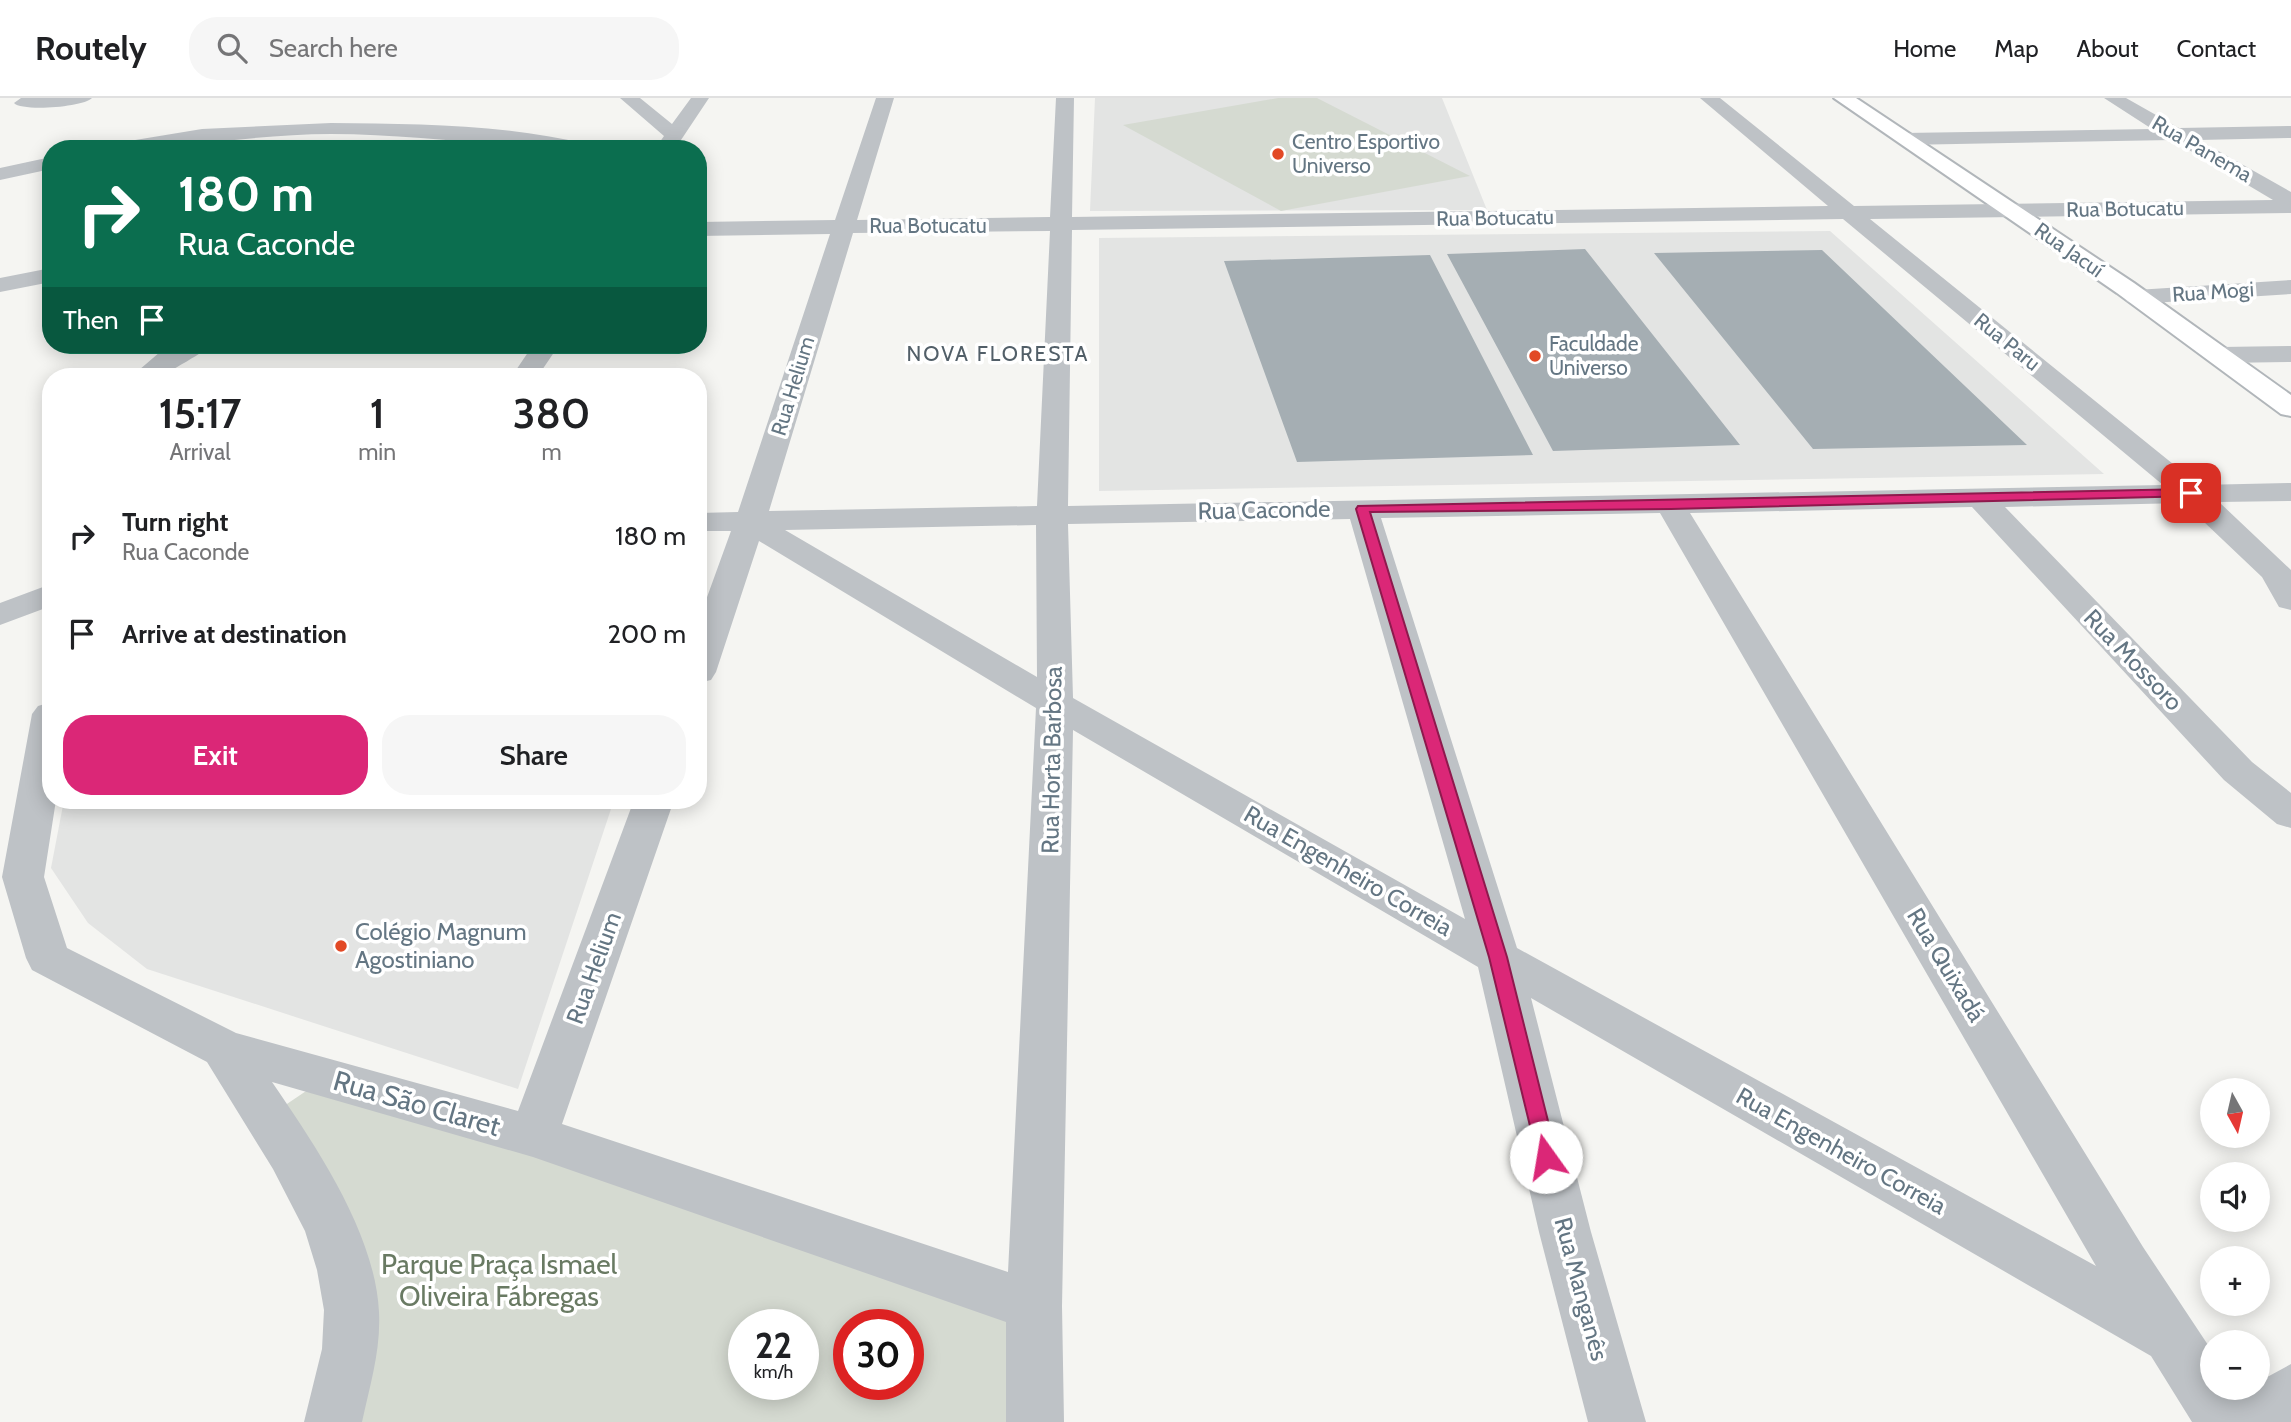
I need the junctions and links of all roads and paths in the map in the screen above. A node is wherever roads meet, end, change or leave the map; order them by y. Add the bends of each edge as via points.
1 (83, 98) edge
2 (629, 98) edge
3 (700, 98) edge
4 (885, 98) edge
5 (1065, 98) edge
6 (1709, 98) edge
7 (1843, 98) edge
8 (2113, 98) edge
9 (24, 100) edge
10 (3, 108) dead end
11 (378, 113) dead end
12 (395, 129) junction
13 (242, 131) junction
14 (2291, 132) edge
15 (2174, 134) junction
16 (1904, 139) junction
17 (167, 140) edge
18 (234, 140) edge
19 (526, 140) edge
20 (667, 140) edge
21 (670, 140) edge
22 (42, 165) edge
23 (0, 174) edge
24 (2291, 201) edge
25 (2291, 206) edge
26 (2015, 211) junction
27 (1849, 212) junction
28 (1063, 225) junction
29 (843, 227) junction
30 (707, 229) edge
31 (42, 277) edge
32 (0, 285) edge
33 (2291, 287) edge
34 (2136, 297) junction
35 (179, 354) edge
36 (2291, 354) edge
37 (2221, 355) junction
38 (156, 368) edge
39 (2291, 408) edge
40 (2291, 492) edge
41 (2191, 493) junction
42 (1982, 499) junction
43 (1671, 506) junction
44 (1363, 509) junction
45 (1052, 513) junction
46 (707, 522) edge
47 (750, 522) junction
48 (42, 598) edge
49 (2291, 600) edge
50 (0, 615) edge
51 (707, 646) edge
52 (1055, 702) junction
53 (42, 766) edge
54 (651, 809) edge
55 (2291, 814) edge
56 (1498, 957) junction
57 (224, 1049) junction
58 (533, 1136) junction
59 (1034, 1306) junction
60 (2171, 1337) junction
61 (2291, 1392) edge
62 (333, 1422) edge
63 (1035, 1422) edge
64 (1618, 1422) edge
65 (2225, 1422) edge
66 (2252, 1422) edge

1 - 9 street
2 - 20 street
3 - 21 street
4 - 29 street, Rua Helium
5 - 28 street, Rua Horta Barbosa
6 - 27 street, Rua Paru
7 - 16 main road, Rua Jacuí
8 - 15 street, Rua Panema
9 - 10 street
11 - 12 street
12 - 13 street
12 - 19 street
13 - 17 street
13 - 18 street
14 - 15 street
15 - 16 street
15 - 24 street, Rua Panema
16 - 26 main road, Rua Jacuí
22 - 23 street
25 - 26 street, Rua Botucatu
26 - 27 street, Rua Botucatu
26 - 34 main road, Rua Jacuí
27 - 28 street, Rua Botucatu
27 - 41 street, Rua Paru
28 - 29 street, Rua Botucatu
28 - 45 street, Rua Horta Barbosa
29 - 30 street, Rua Botucatu
29 - 47 street, Rua Helium
31 - 32 street
33 - 34 street, Rua Mogi
34 - 37 main road, Rua Jacuí
35 - 38 street
36 - 37 street
37 - 39 main road, Rua Jacuí
40 - 41 street, Rua Caconde
41 - 42 street, Rua Caconde
41 - 49 street, Rua Paru via 2276,572
42 - 43 street, Rua Caconde
42 - 55 street, Rua Mossoro via 2238,771
43 - 44 street, Rua Caconde
43 - 60 street, Rua Quixadá
44 - 45 street, Rua Caconde
44 - 56 street, Rua Manganês
45 - 47 street, Rua Caconde
45 - 52 street, Rua Horta Barbosa
46 - 47 street, Rua Caconde
47 - 51 street, Rua Helium
47 - 52 street, Rua Engenheiro Correia
48 - 50 street
52 - 56 street, Rua Engenheiro Correia
52 - 59 street, Rua Horta Barbosa
53 - 57 street, Rua São Claret via 23,877 48,958
54 - 58 street, Rua Helium
56 - 60 street, Rua Engenheiro Correia
56 - 64 street, Rua Manganês via 1565,1232
57 - 58 street, Rua São Claret
57 - 62 street via 317,1198 339,1247 349,1288 351,1347
58 - 59 street, Rua São Claret
59 - 63 street, Rua Horta Barbosa
60 - 65 street, Rua Quixadá
61 - 66 street

